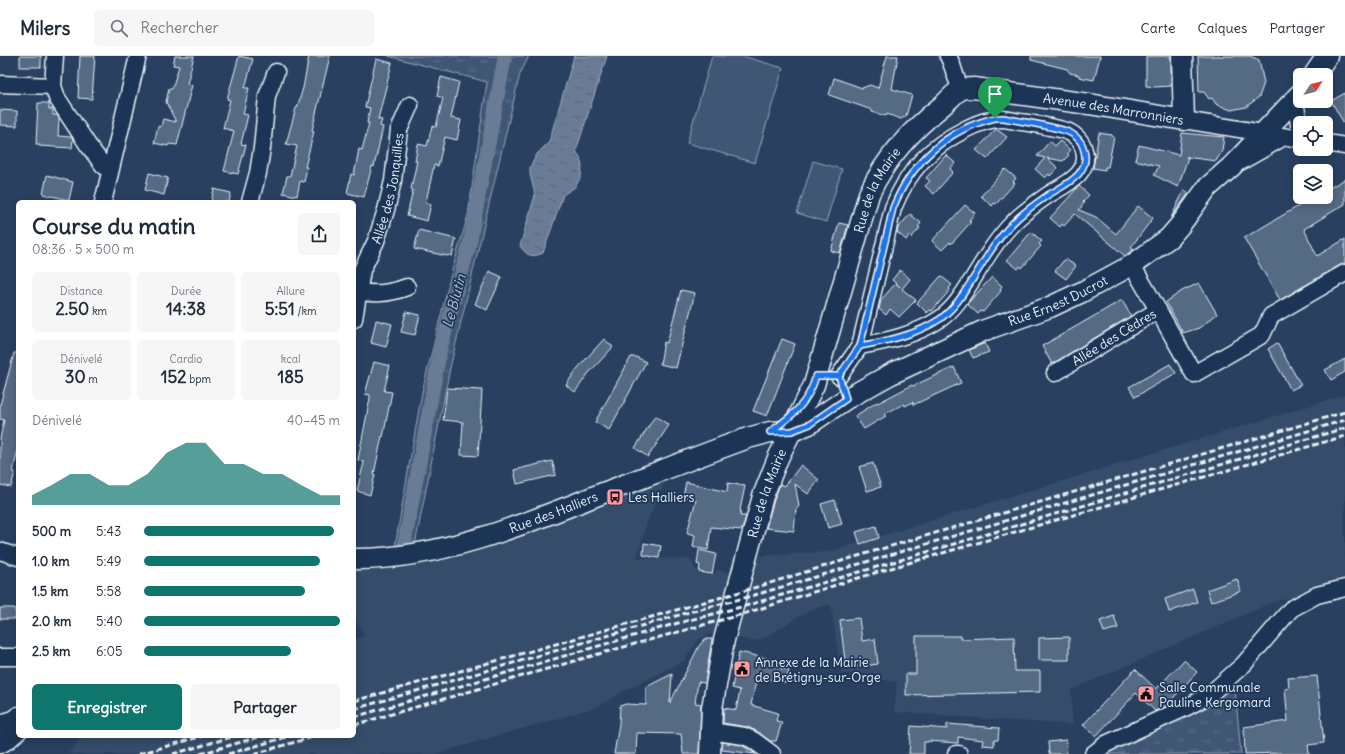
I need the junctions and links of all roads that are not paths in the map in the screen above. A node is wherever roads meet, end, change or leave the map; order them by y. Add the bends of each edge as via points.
1 (55, 56) edge
2 (138, 56) edge
3 (948, 56) edge
4 (1182, 56) edge
5 (1328, 56) edge
6 (1319, 68) edge
7 (276, 72) dead end
8 (0, 84) edge
9 (53, 86) junction
10 (962, 89) junction
11 (1293, 101) edge
12 (410, 105) dead end
13 (1184, 120) junction
14 (1264, 134) junction
15 (1292, 138) edge
16 (1333, 145) edge
17 (1345, 146) edge
18 (1232, 166) junction
19 (110, 170) junction
20 (103, 200) edge
21 (251, 200) edge
22 (1132, 265) junction
23 (1345, 273) edge
24 (407, 287) dead end
25 (356, 291) edge
26 (1158, 310) junction
27 (860, 346) junction
28 (1055, 373) dead end
29 (839, 376) junction
30 (812, 388) junction
31 (844, 401) junction
32 (792, 431) junction
33 (770, 432) junction
34 (0, 551) edge
35 (16, 556) edge
36 (356, 559) edge
37 (1345, 588) edge
38 (0, 657) edge
39 (16, 657) edge
40 (16, 716) edge
41 (0, 723) edge
42 (16, 731) edge
43 (710, 731) junction
44 (0, 736) edge
45 (0, 743) edge
46 (710, 754) edge
47 (772, 754) edge
48 (956, 754) edge
49 (959, 754) edge
50 (1094, 754) edge

1 - 9 street
2 - 19 street
3 - 10 street
4 - 13 main road
5 - 6 main road
7 - 21 street via 267,96 262,148
8 - 9 street
9 - 19 street via 57,98 88,145
10 - 13 main road, Avenue des Marronniers via 974,88 1089,104
10 - 30 main road, Rue de la Mairie via 908,136 876,180 863,214
11 - 14 main road, Rue Ernest Ducrot
12 - 25 street, Allée des Jonquilles via 400,130 386,210
13 - 14 street, Avenue des Marronniers
14 - 15 street, Avenue des Marronniers
14 - 18 main road, Rue Ernest Ducrot
15 - 18 street
16 - 17 street
18 - 22 main road, Rue Ernest Ducrot via 1207,188 1169,238
19 - 20 street
22 - 26 street
22 - 31 main road, Rue Ernest Ducrot via 1050,307 984,330 891,374
23 - 26 street, Allée des Cèdres via 1271,316 1262,335 1194,374
24 - 25 street via 391,292
26 - 28 street, Allée des Cèdres
27 - 27 street via 905,336 947,313 1014,222 1078,175 1085,163 1081,142 1067,131 995,118 957,133 925,156 907,178 893,208
27 - 29 street
29 - 30 street
29 - 31 street
30 - 31 main road
30 - 32 main road, Rue de la Mairie
30 - 33 main road via 793,415
31 - 32 main road, Rue Ernest Ducrot via 810,424
32 - 33 main road, Rue des Halliers
32 - 43 main road, Rue de la Mairie via 768,482 758,515 724,640
33 - 36 main road, Rue des Halliers via 742,440 512,528 407,556
34 - 35 street
37 - 50 street via 1317,595 1291,609 1244,664 1208,696 1106,744
38 - 39 street
40 - 41 street
42 - 45 main road
43 - 46 main road, Rue de la Mairie
43 - 47 street via 744,736
44 - 45 main road
48 - 49 street

